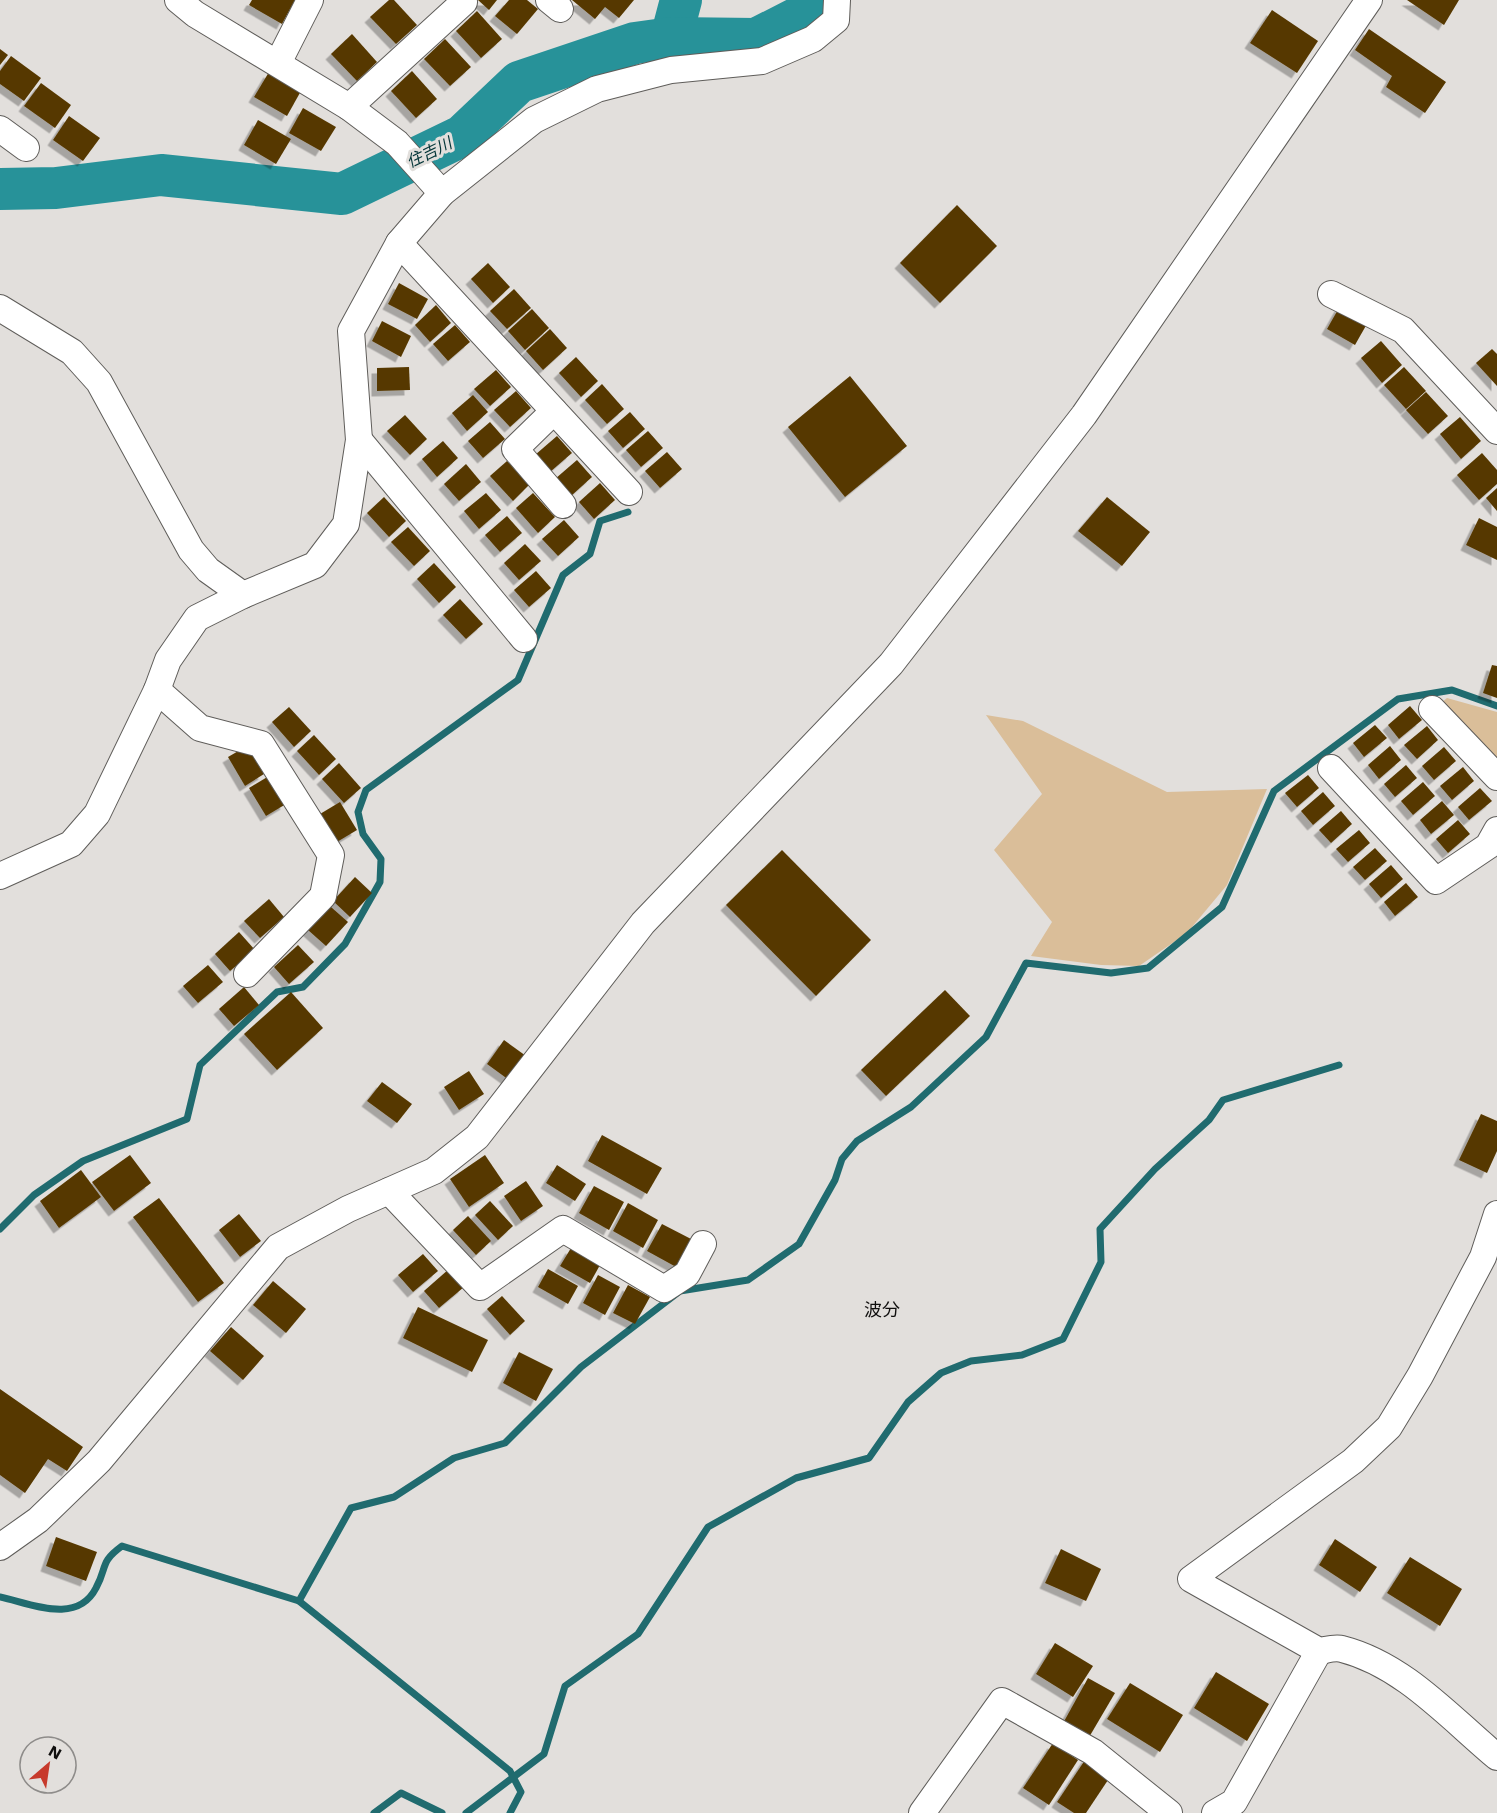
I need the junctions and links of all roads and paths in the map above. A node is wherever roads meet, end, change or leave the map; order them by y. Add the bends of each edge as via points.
1 (178, 0) edge
2 (310, 0) edge
3 (1369, 0) edge
4 (464, 2) dead end
5 (837, 10) edge
6 (278, 63) junction
7 (349, 107) junction
8 (0, 129) edge
9 (26, 148) dead end
10 (434, 184) junction
11 (399, 243) junction
12 (1331, 294) dead end
13 (0, 308) edge
14 (555, 411) junction
15 (1497, 431) edge
16 (359, 440) junction
17 (629, 492) dead end
18 (562, 505) dead end
19 (243, 595) junction
20 (524, 639) dead end
21 (157, 690) junction
22 (1432, 709) dead end
23 (1331, 768) dead end
24 (1497, 777) edge
25 (1497, 830) edge
26 (0, 876) edge
27 (248, 974) dead end
28 (389, 1191) junction
29 (1497, 1214) edge
30 (703, 1244) dead end
31 (0, 1547) edge
32 (1319, 1651) junction
33 (1497, 1757) edge
34 (922, 1813) edge
35 (1169, 1813) edge
36 (1215, 1813) edge

1 - 6 street
2 - 6 street
3 - 28 street via 1084,415 891,664 643,923 477,1137 434,1171
4 - 7 street
5 - 10 street via 813,39 762,61 671,70 597,89 534,120
6 - 7 street
7 - 10 street via 397,144
8 - 9 street
10 - 11 street
11 - 14 street
11 - 16 street via 351,331
12 - 15 street via 1403,330
13 - 19 street via 72,352 99,382 191,550 208,570
14 - 17 street
14 - 18 street via 515,449
16 - 19 street via 346,524 315,565
16 - 20 street
19 - 21 street via 197,618 168,660
21 - 26 street via 97,814 71,844
21 - 27 street via 200,728 261,744 331,855 323,896
22 - 24 street
23 - 25 street via 1436,881 1488,846
28 - 30 street via 480,1287 563,1229 664,1289 687,1274
28 - 31 street via 278,1247 99,1461 38,1520
29 - 32 street via 1482,1257 1389,1427 1353,1461 1191,1579
32 - 33 street via 1340,1648 1394,1671
32 - 36 street via 1234,1802
34 - 35 street via 1002,1701 1092,1752

